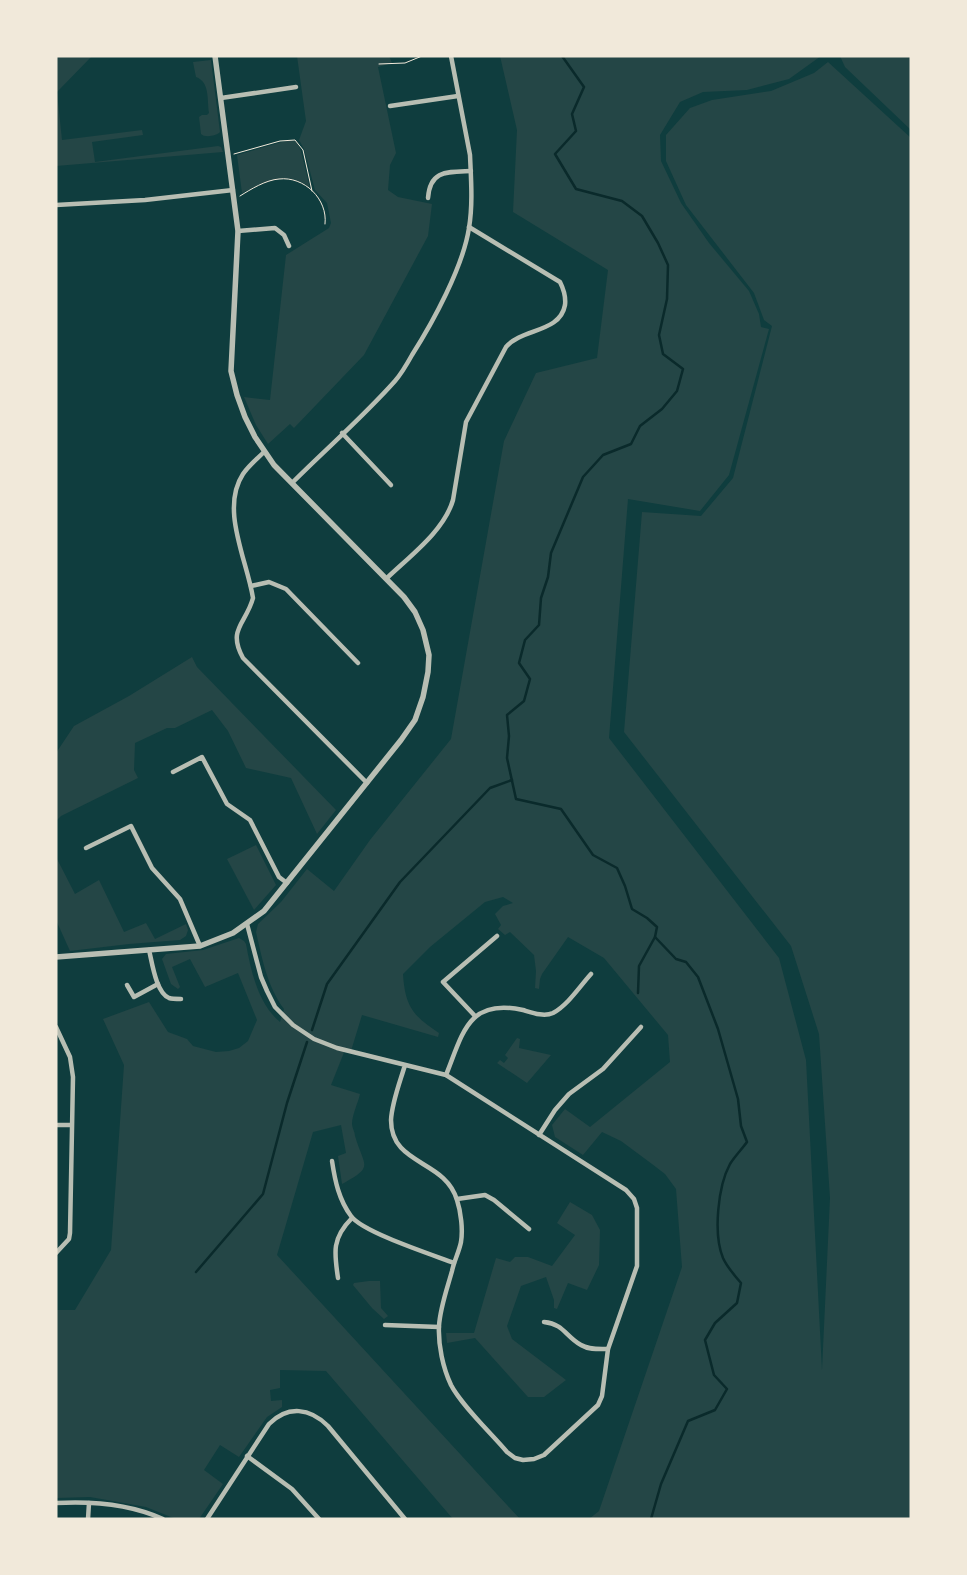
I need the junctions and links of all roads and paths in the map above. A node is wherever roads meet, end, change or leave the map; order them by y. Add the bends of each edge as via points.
1 (215, 56) edge
2 (422, 56) edge
3 (451, 56) edge
4 (379, 64) dead end
5 (296, 86) dead end
6 (458, 96) junction
7 (221, 98) junction
8 (390, 106) dead end
9 (229, 156) junction
10 (471, 171) junction
11 (233, 190) junction
12 (312, 191) junction
13 (428, 198) dead end
14 (234, 199) junction
15 (56, 205) edge
16 (325, 224) dead end
17 (470, 227) junction
18 (238, 231) junction
19 (289, 246) dead end
20 (342, 433) junction
21 (264, 452) junction
22 (292, 483) junction
23 (391, 486) dead end
24 (387, 578) junction
25 (251, 586) junction
26 (358, 663) dead end
27 (173, 772) dead end
28 (367, 783) junction
29 (86, 848) dead end
30 (287, 883) junction
31 (247, 924) junction
32 (496, 936) dead end
33 (200, 946) junction
34 (148, 950) junction
35 (56, 957) edge
36 (591, 974) dead end
37 (158, 984) junction
38 (127, 985) dead end
39 (181, 999) dead end
40 (475, 1016) junction
41 (641, 1026) dead end
42 (56, 1027) edge
43 (405, 1065) junction
44 (446, 1075) junction
45 (56, 1125) edge
46 (71, 1126) junction
47 (540, 1135) junction
48 (332, 1162) dead end
49 (457, 1199) junction
50 (352, 1218) junction
51 (529, 1229) dead end
52 (56, 1253) edge
53 (454, 1263) junction
54 (338, 1278) dead end
55 (544, 1322) dead end
56 (385, 1325) dead end
57 (439, 1326) junction
58 (608, 1350) junction
59 (247, 1456) junction
60 (56, 1503) edge
61 (89, 1503) junction
62 (211, 1514) junction
63 (88, 1519) edge
64 (163, 1519) edge
65 (207, 1519) edge
66 (216, 1519) edge
67 (319, 1519) edge
68 (405, 1519) edge

1 - 7 street
2 - 4 path via 405,63
3 - 6 street
5 - 7 street
6 - 8 street
6 - 10 street
7 - 9 street
9 - 11 street
9 - 12 path via 280,141 295,140 303,150
10 - 13 street via 438,175 429,186
10 - 17 street
11 - 14 street
11 - 15 street via 145,200
12 - 14 path via 301,183 278,179
12 - 16 path via 323,207
14 - 18 street
17 - 20 street via 464,251 424,336 396,380
17 - 24 street via 560,282 565,303 555,323 519,336 506,347 466,422 450,511 443,524
18 - 19 street via 275,228 284,235
18 - 21 street via 231,372 245,417
20 - 22 street
20 - 23 street
21 - 22 street
21 - 25 street via 242,475 233,500 233,515
22 - 24 street
24 - 28 street via 415,612 423,630 429,655 428,672 415,720
25 - 26 street via 269,582 286,589
25 - 28 street via 253,598 250,609 236,637 243,658
27 - 30 street via 202,757 227,804 250,820 279,877
28 - 30 street
29 - 33 street via 131,826 152,868 180,899
30 - 31 street via 264,911
31 - 33 street
31 - 43 street via 261,977 274,1007 292,1025 337,1048
32 - 40 street via 443,982
33 - 34 street
34 - 35 street
34 - 37 street
36 - 40 street via 562,1007 552,1013 541,1015 503,1007
37 - 38 street via 134,996
37 - 39 street via 168,998
40 - 44 street via 464,1032
41 - 47 street via 603,1069 569,1094
42 - 46 street via 73,1068
43 - 44 street
43 - 49 street via 391,1118 394,1138 400,1148 449,1183
44 - 47 street
45 - 46 street
46 - 52 street via 70,1232 69,1239
47 - 58 street via 626,1190 637,1208 635,1274
48 - 50 street via 339,1194
49 - 51 street via 485,1195
49 - 53 street via 461,1241
50 - 53 street via 372,1231
50 - 54 street via 336,1240
53 - 57 street
55 - 58 street via 555,1323 580,1345
56 - 57 street
57 - 58 street via 442,1354 452,1386 508,1452 523,1460 544,1455 598,1405
59 - 62 street
59 - 67 street via 292,1489
59 - 68 street via 269,1424 281,1414 298,1411 314,1415 328,1426
60 - 61 street
61 - 63 street
61 - 64 street via 130,1509
62 - 65 street
62 - 66 street

